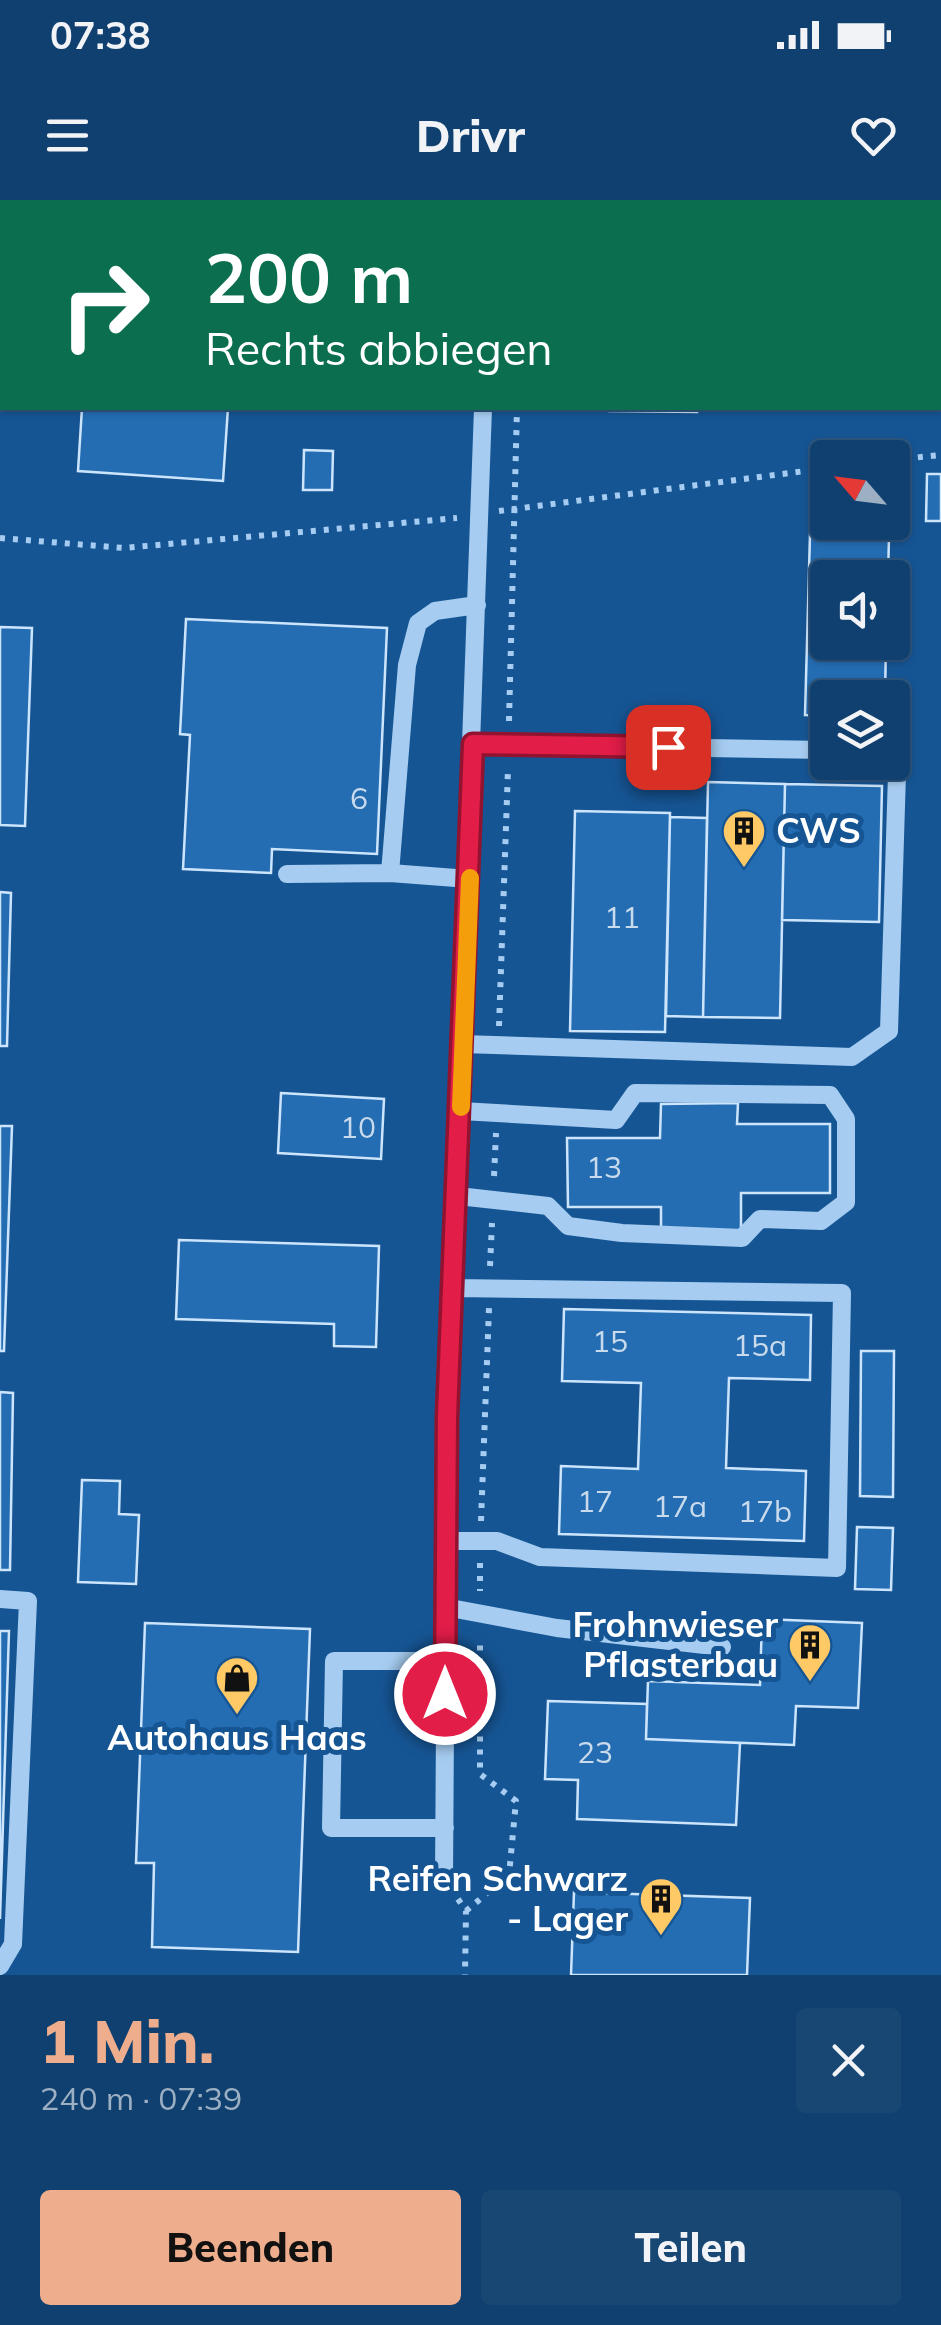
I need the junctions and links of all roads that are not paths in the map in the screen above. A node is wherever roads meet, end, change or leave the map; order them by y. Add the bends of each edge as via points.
1 (483, 410) edge
2 (476, 604) junction
3 (473, 744) junction
4 (810, 750) edge
5 (897, 780) edge
6 (390, 872) junction
7 (287, 874) dead end
8 (470, 879) junction
9 (462, 1044) junction
10 (461, 1112) junction
11 (458, 1196) junction
12 (454, 1288) junction
13 (445, 1541) junction
14 (0, 1598) edge
15 (444, 1607) junction
16 (722, 1647) dead end
17 (445, 1661) junction
18 (445, 1828) junction
19 (444, 1880) road end
20 (0, 1966) edge

1 - 2 street
2 - 3 street
2 - 6 street via 435,611 418,623 407,665
3 - 4 street
3 - 8 street
5 - 9 street via 888,1031 852,1056
6 - 7 street
6 - 8 street
8 - 9 street
9 - 10 street
10 - 11 street
10 - 11 street via 616,1120 635,1093 830,1096 846,1119 846,1202 821,1221 760,1219 742,1238 568,1226 548,1206
11 - 12 street
12 - 13 street
12 - 13 street via 842,1293 837,1568 540,1557 497,1541
13 - 15 street
14 - 20 street via 28,1601 13,1944
15 - 16 street
15 - 17 street
17 - 18 street
17 - 18 street via 334,1661 331,1828
18 - 19 street

